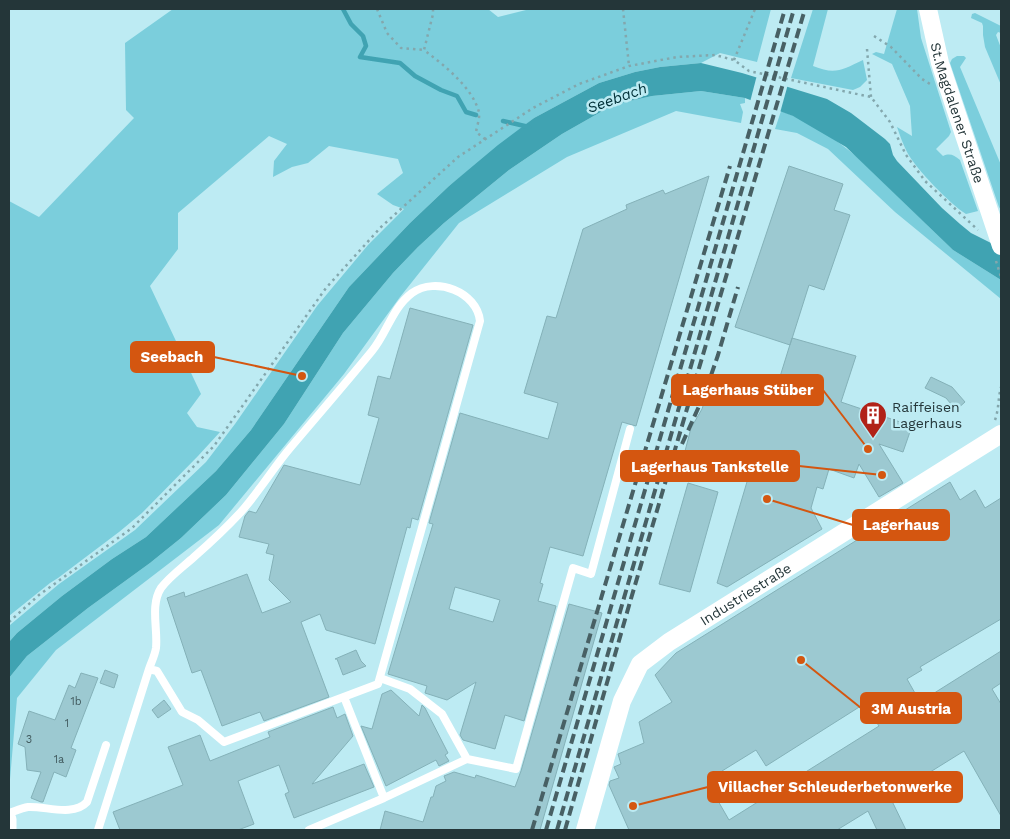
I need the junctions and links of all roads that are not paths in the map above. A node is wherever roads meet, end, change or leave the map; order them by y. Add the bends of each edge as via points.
1 (928, 9) edge
2 (1001, 246) edge
3 (630, 429) dead end
4 (1001, 434) edge
5 (149, 669) junction
6 (380, 678) junction
7 (344, 697) junction
8 (106, 745) dead end
9 (466, 759) junction
10 (384, 798) junction
11 (9, 812) edge
12 (9, 819) edge
13 (329, 822) junction
14 (10, 830) edge
15 (98, 830) edge
16 (309, 830) edge
17 (332, 830) edge
18 (585, 830) edge

1 - 2 street, St.Magdalener Straße via 948,89
3 - 9 lane via 591,574 573,568 516,769
4 - 18 street, Industriestraße via 669,642 640,664 622,701
5 - 6 lane via 156,648 160,590 221,534 259,492 290,448 381,340 396,310 413,292 438,285 454,289 475,305 480,321
5 - 7 lane via 157,671 182,712 198,720 224,742
5 - 15 lane
6 - 7 lane via 378,684
6 - 9 lane via 410,689 442,714
7 - 10 lane
8 - 11 lane via 87,802 82,807 28,807
9 - 10 lane
10 - 13 lane
12 - 14 street
13 - 16 lane
13 - 17 lane

